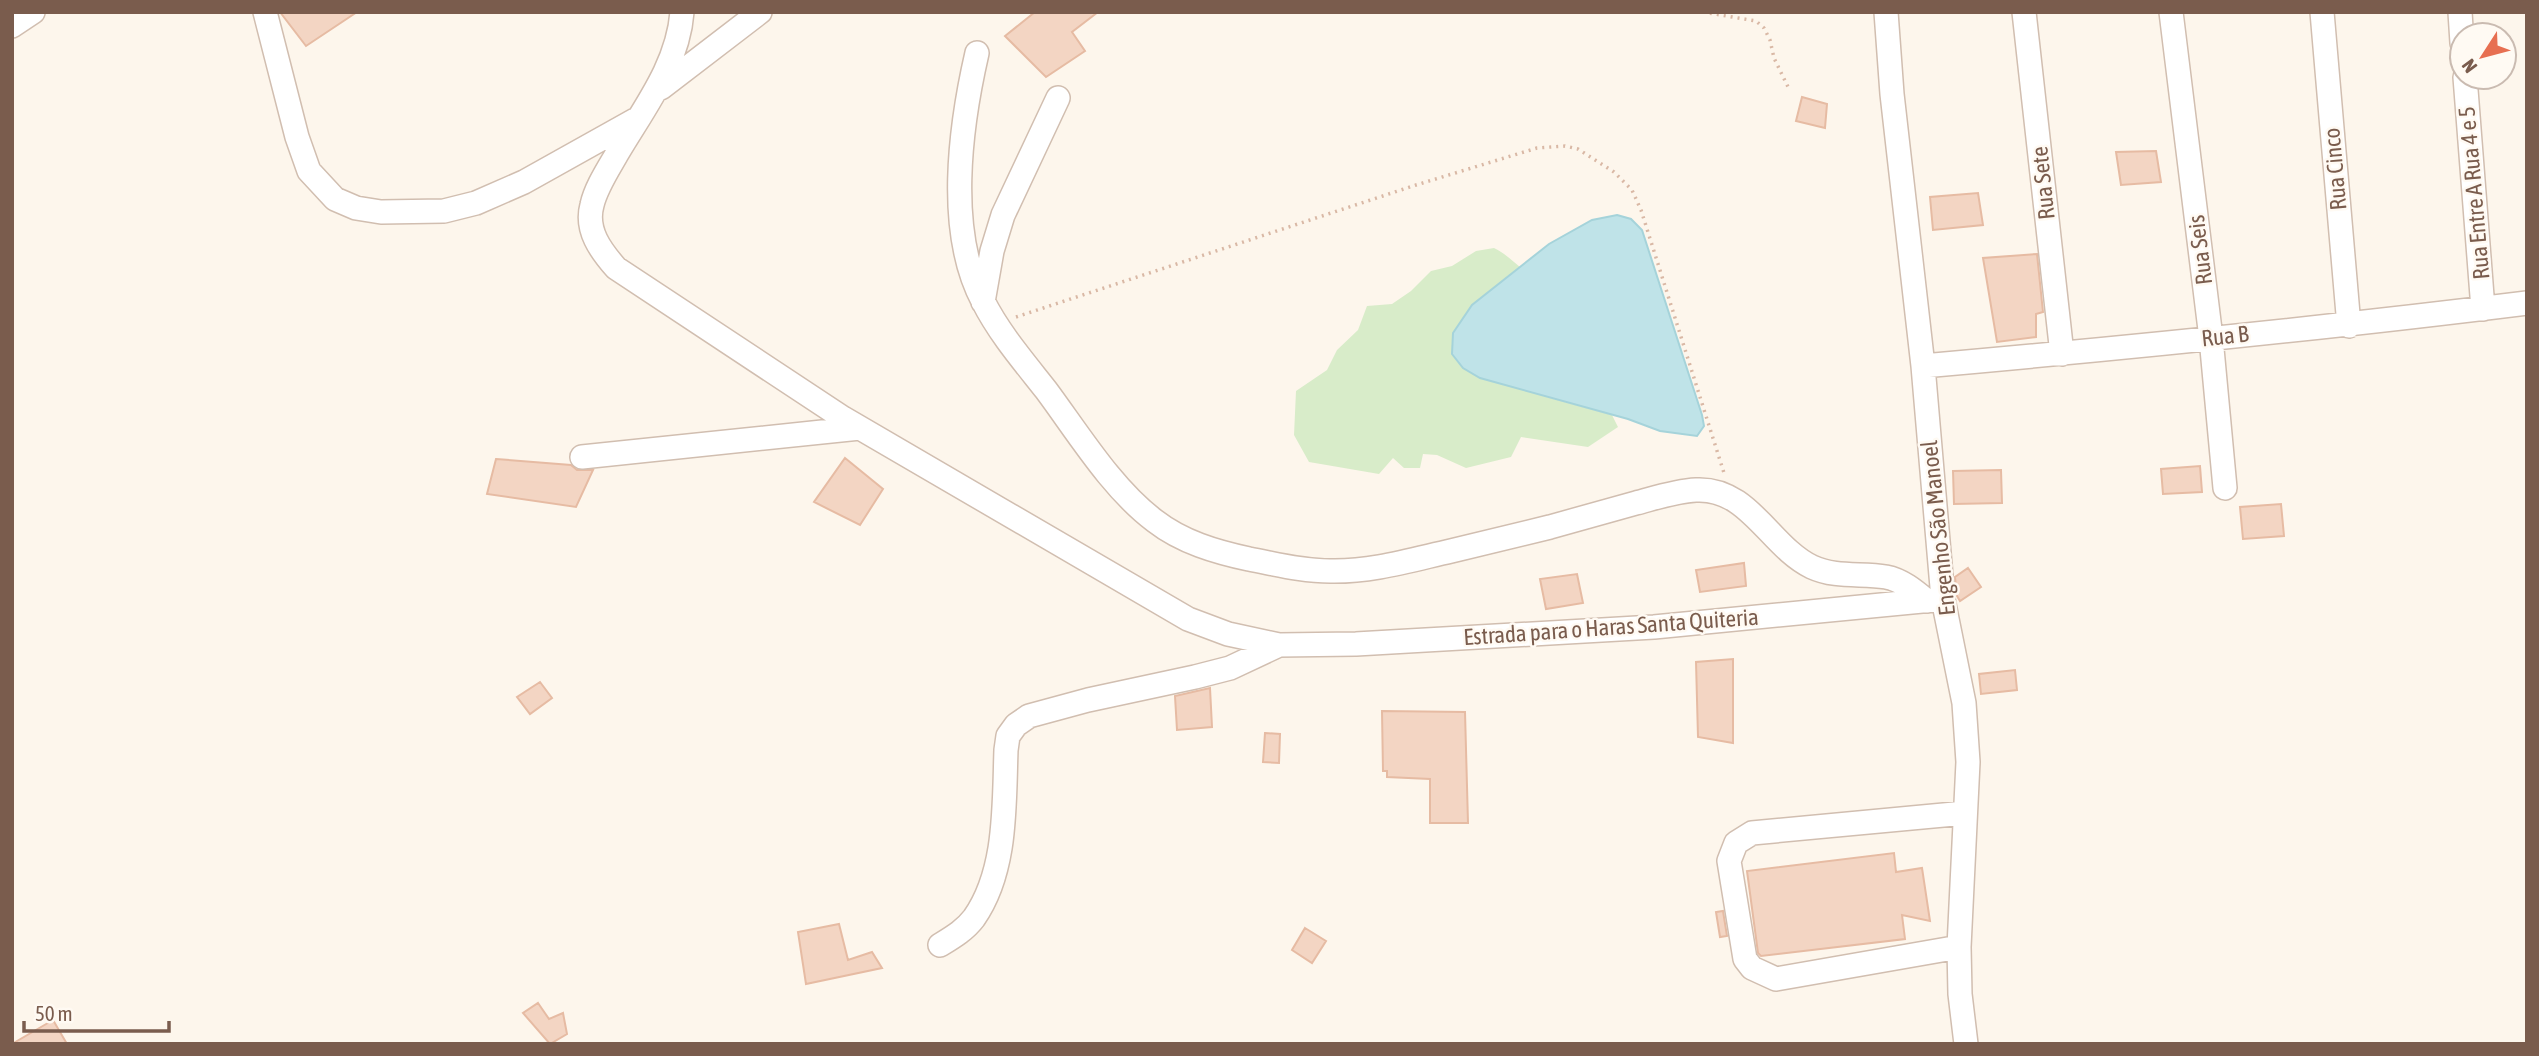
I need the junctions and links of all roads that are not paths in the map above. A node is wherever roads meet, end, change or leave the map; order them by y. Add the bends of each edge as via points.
1 (33, 12) edge
2 (265, 12) edge
3 (682, 12) edge
4 (760, 12) edge
5 (1886, 12) edge
6 (2024, 12) edge
7 (2171, 12) edge
8 (2322, 12) edge
9 (12, 26) edge
10 (977, 53) dead end
11 (2466, 91) edge
12 (653, 94) junction
13 (1058, 98) dead end
14 (638, 119) junction
15 (983, 302) junction
16 (2527, 303) edge
17 (2483, 309) junction
18 (2349, 326) junction
19 (2211, 338) junction
20 (2062, 354) junction
21 (1923, 366) junction
22 (860, 428) junction
23 (582, 457) dead end
24 (2225, 488) dead end
25 (1935, 600) junction
26 (1279, 645) junction
27 (1965, 813) junction
28 (940, 945) dead end
29 (1959, 947) junction
30 (1966, 1044) edge

1 - 9 street
2 - 14 street via 309,171 335,199 356,208 444,211 476,203
3 - 12 street via 667,71
4 - 12 street
5 - 21 street, Engenho São Manoel
6 - 20 street, Rua Sete
7 - 19 street, Rua Seis
8 - 18 street, Rua Cinco
10 - 15 street via 963,124 960,184 964,245
11 - 17 street, Rua Entre A Rua 4 e 5
12 - 14 street
13 - 15 street via 1003,215
14 - 22 street via 591,206 592,228 600,249 616,268
15 - 25 street via 1124,492 1154,521 1184,539 1225,554 1303,570 1370,569 1698,489 1732,498 1793,555 1813,567 1842,575 1886,577
16 - 17 street, Rua B
17 - 18 street, Rua B
18 - 19 street, Rua B
19 - 20 street, Rua B
19 - 24 street, Rua Seis
20 - 21 street, Rua B
21 - 25 street, Engenho São Manoel
22 - 23 street
22 - 26 street via 1188,620
25 - 26 street, Estrada para o Haras Santa Quiteria via 1654,627
25 - 27 street, Engenho São Manoel via 1964,703
26 - 28 street via 1230,668 1088,700 1029,716 1016,725 1006,750 1000,851 985,900 973,920
27 - 29 street, Engenho São Manoel
27 - 29 street via 1752,833 1736,843 1729,861 1745,959 1752,968 1776,979
29 - 30 street, Engenho São Manoel

